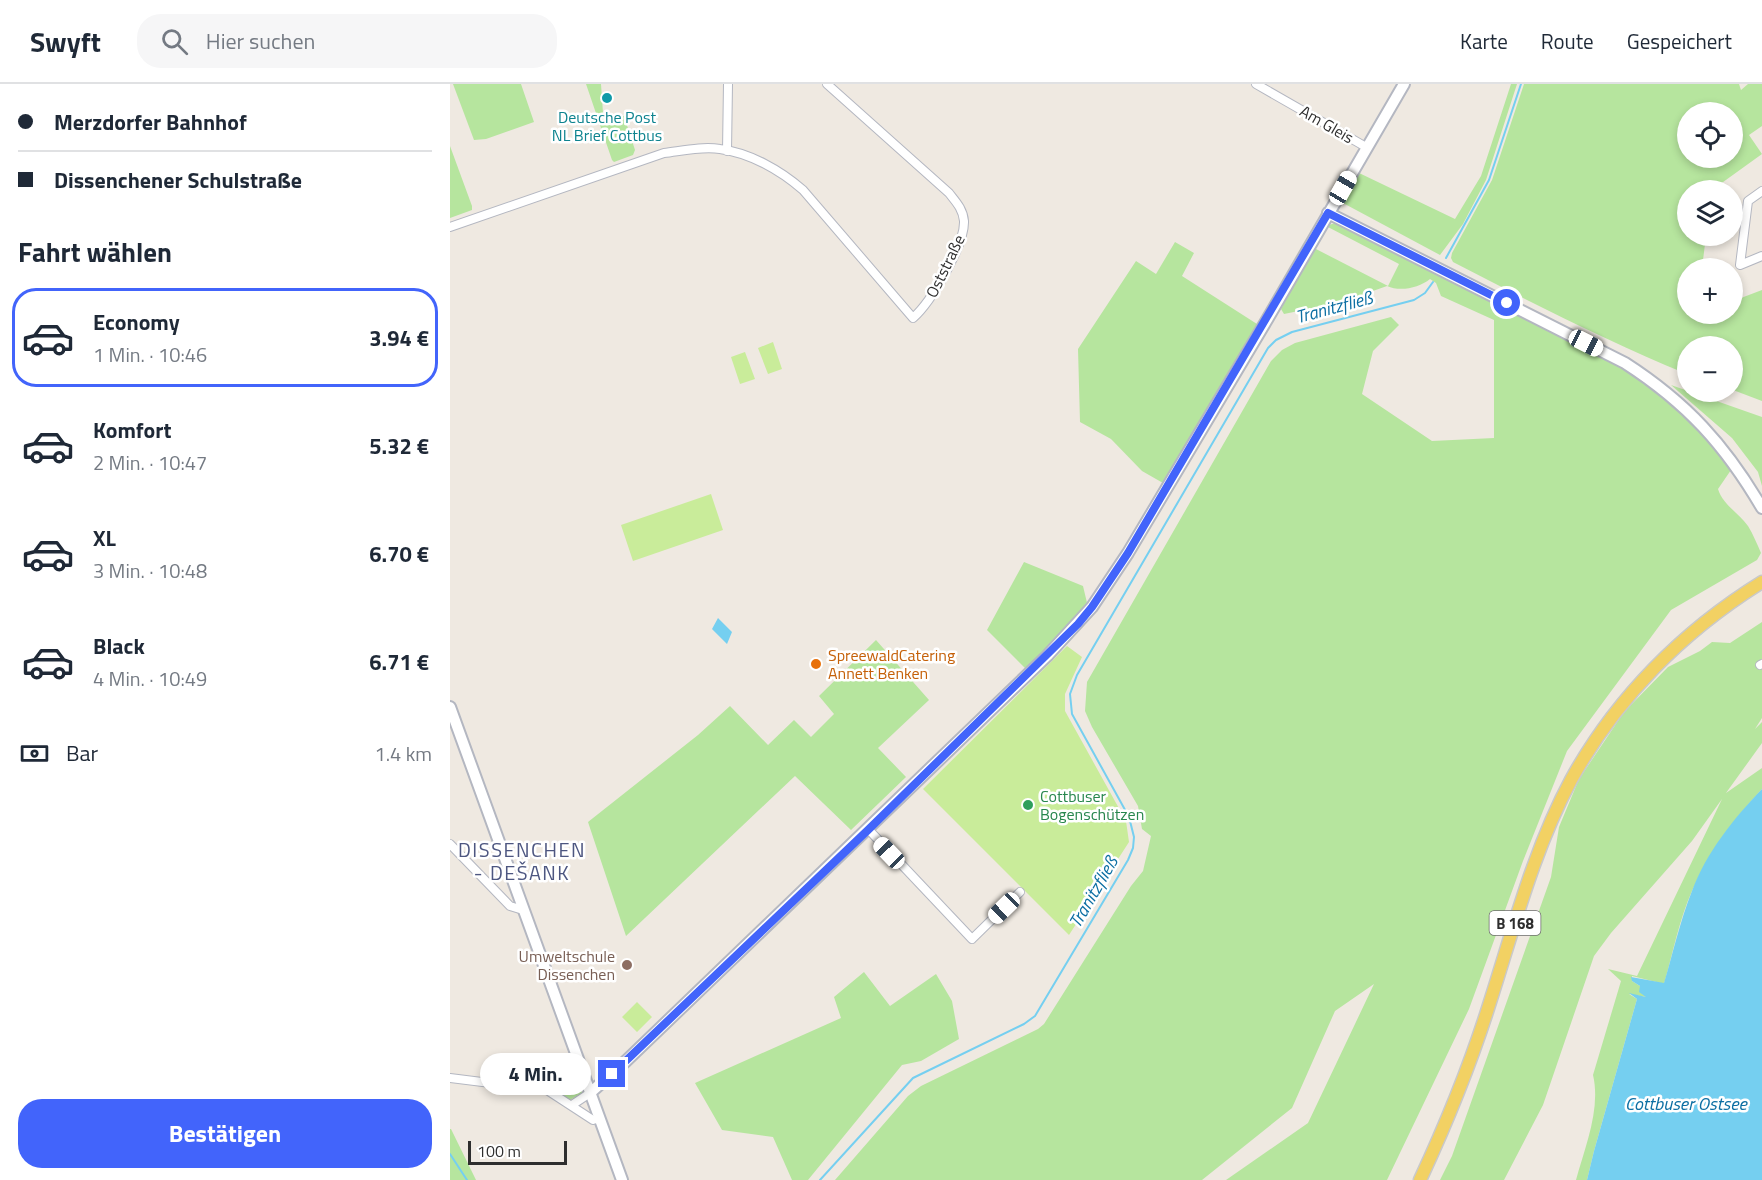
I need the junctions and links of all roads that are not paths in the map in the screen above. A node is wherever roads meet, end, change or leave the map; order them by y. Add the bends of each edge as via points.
1 (729, 84) edge
2 (827, 84) edge
3 (1256, 84) edge
4 (1404, 84) edge
5 (1366, 147) junction
6 (727, 151) junction
7 (1762, 191) edge
8 (1328, 213) junction
9 (450, 227) edge
10 (1762, 256) edge
11 (1738, 258) edge
12 (1743, 264) edge
13 (1762, 508) edge
14 (1762, 582) edge
15 (450, 707) edge
16 (868, 830) junction
17 (450, 844) edge
18 (1020, 892) dead end
19 (523, 910) junction
20 (450, 1078) edge
21 (590, 1093) junction
22 (572, 1105) junction
23 (600, 1118) junction
24 (622, 1180) edge
25 (1420, 1180) edge

1 - 6 street
2 - 6 street, Oststraße via 948,193 963,213 963,233 939,284 913,318 803,190 769,166
3 - 5 street, Am Gleis
4 - 5 street
5 - 8 street
6 - 9 street, Oststraße via 700,148 664,153
7 - 11 street via 1748,201
8 - 13 street via 1596,348 1654,382 1712,435
8 - 16 street via 1092,607
10 - 12 street
14 - 25 main road, B 168 via 1728,603 1681,641 1617,709 1595,739 1571,781 1531,872 1458,1093
15 - 19 street
16 - 18 street via 972,939
16 - 21 street
17 - 19 street via 510,906
19 - 21 street
20 - 22 street via 547,1090
21 - 22 street
21 - 23 street
22 - 23 street via 593,1120
23 - 24 street

